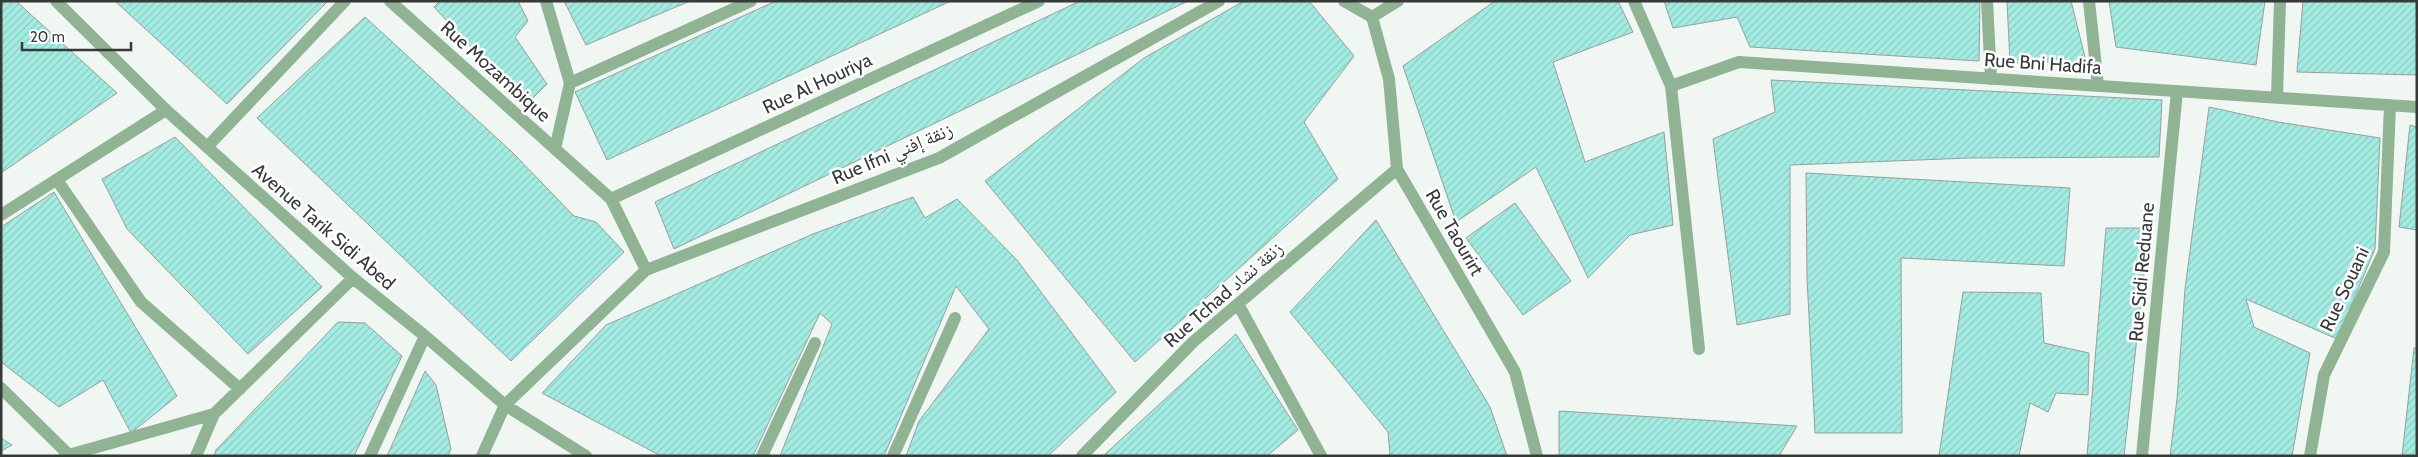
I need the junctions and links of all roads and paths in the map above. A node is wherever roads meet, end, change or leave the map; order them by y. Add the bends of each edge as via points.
1 (56, 1) edge
2 (345, 1) edge
3 (390, 1) edge
4 (546, 1) edge
5 (751, 1) edge
6 (1039, 1) edge
7 (1219, 1) edge
8 (1344, 1) edge
9 (1398, 1) edge
10 (1634, 1) edge
11 (1987, 1) edge
12 (2089, 1) edge
13 (2280, 1) edge
14 (1372, 17) junction
15 (1991, 78) junction
16 (570, 82) junction
17 (1671, 86) junction
18 (2098, 86) junction
19 (2177, 91) junction
20 (2277, 98) junction
21 (2390, 105) junction
22 (2417, 107) edge
23 (166, 110) junction
24 (207, 147) junction
25 (555, 149) junction
26 (1397, 169) junction
27 (57, 180) junction
28 (611, 199) junction
29 (1, 215) edge
30 (646, 270) junction
31 (353, 278) junction
32 (1238, 304) junction
33 (954, 318) dead end
34 (425, 336) junction
35 (815, 343) dead end
36 (1699, 349) dead end
37 (1, 388) edge
38 (240, 389) junction
39 (505, 405) junction
40 (214, 414) junction
41 (67, 455) edge
42 (196, 456) edge
43 (370, 456) edge
44 (482, 456) edge
45 (586, 456) edge
46 (762, 456) edge
47 (893, 456) edge
48 (1082, 456) edge
49 (1321, 456) edge
50 (1537, 456) edge
51 (2142, 456) edge
52 (2310, 456) edge

1 - 23 street, Avenue Tarik Sidi Abed
2 - 24 street
3 - 25 street, Rue Mozambique
4 - 16 street
5 - 16 street
6 - 28 street, Rue Al Houriya
7 - 30 street, Rue Ifni زنقة إفني via 939,158
8 - 14 street
9 - 14 street
10 - 17 street
11 - 15 street
12 - 18 street
13 - 20 street
14 - 26 street, Rue Taourirt via 1389,79
15 - 17 street, Rue Bni Hadifa via 1739,62
15 - 18 street, Rue Bni Hadifa
16 - 25 street
17 - 36 street
18 - 19 street, Rue Bni Hadifa
19 - 20 street, Rue Bni Hadifa
19 - 51 street, Rue Sidi Reduane
20 - 21 street, Rue Bni Hadifa
21 - 22 street, Rue Bni Hadifa
21 - 52 street, Rue Souani via 2384,252 2324,375
23 - 24 street, Avenue Tarik Sidi Abed
23 - 27 street
24 - 31 street, Avenue Tarik Sidi Abed
25 - 28 street, Rue Mozambique
26 - 32 street, Rue Tchad زنقة نشاد
26 - 50 street, Rue Taourirt via 1515,372
27 - 29 street
27 - 38 street via 141,302
28 - 30 street
30 - 39 street
31 - 34 street, Avenue Tarik Sidi Abed
31 - 38 street
32 - 48 street, Rue Tchad زنقة نشاد via 1193,342
32 - 49 street
33 - 47 street
34 - 39 street, Avenue Tarik Sidi Abed
34 - 43 street
35 - 46 street
37 - 41 street
38 - 40 street
39 - 44 street
39 - 45 street, Avenue Tarik Sidi Abed
40 - 41 street
40 - 42 street

